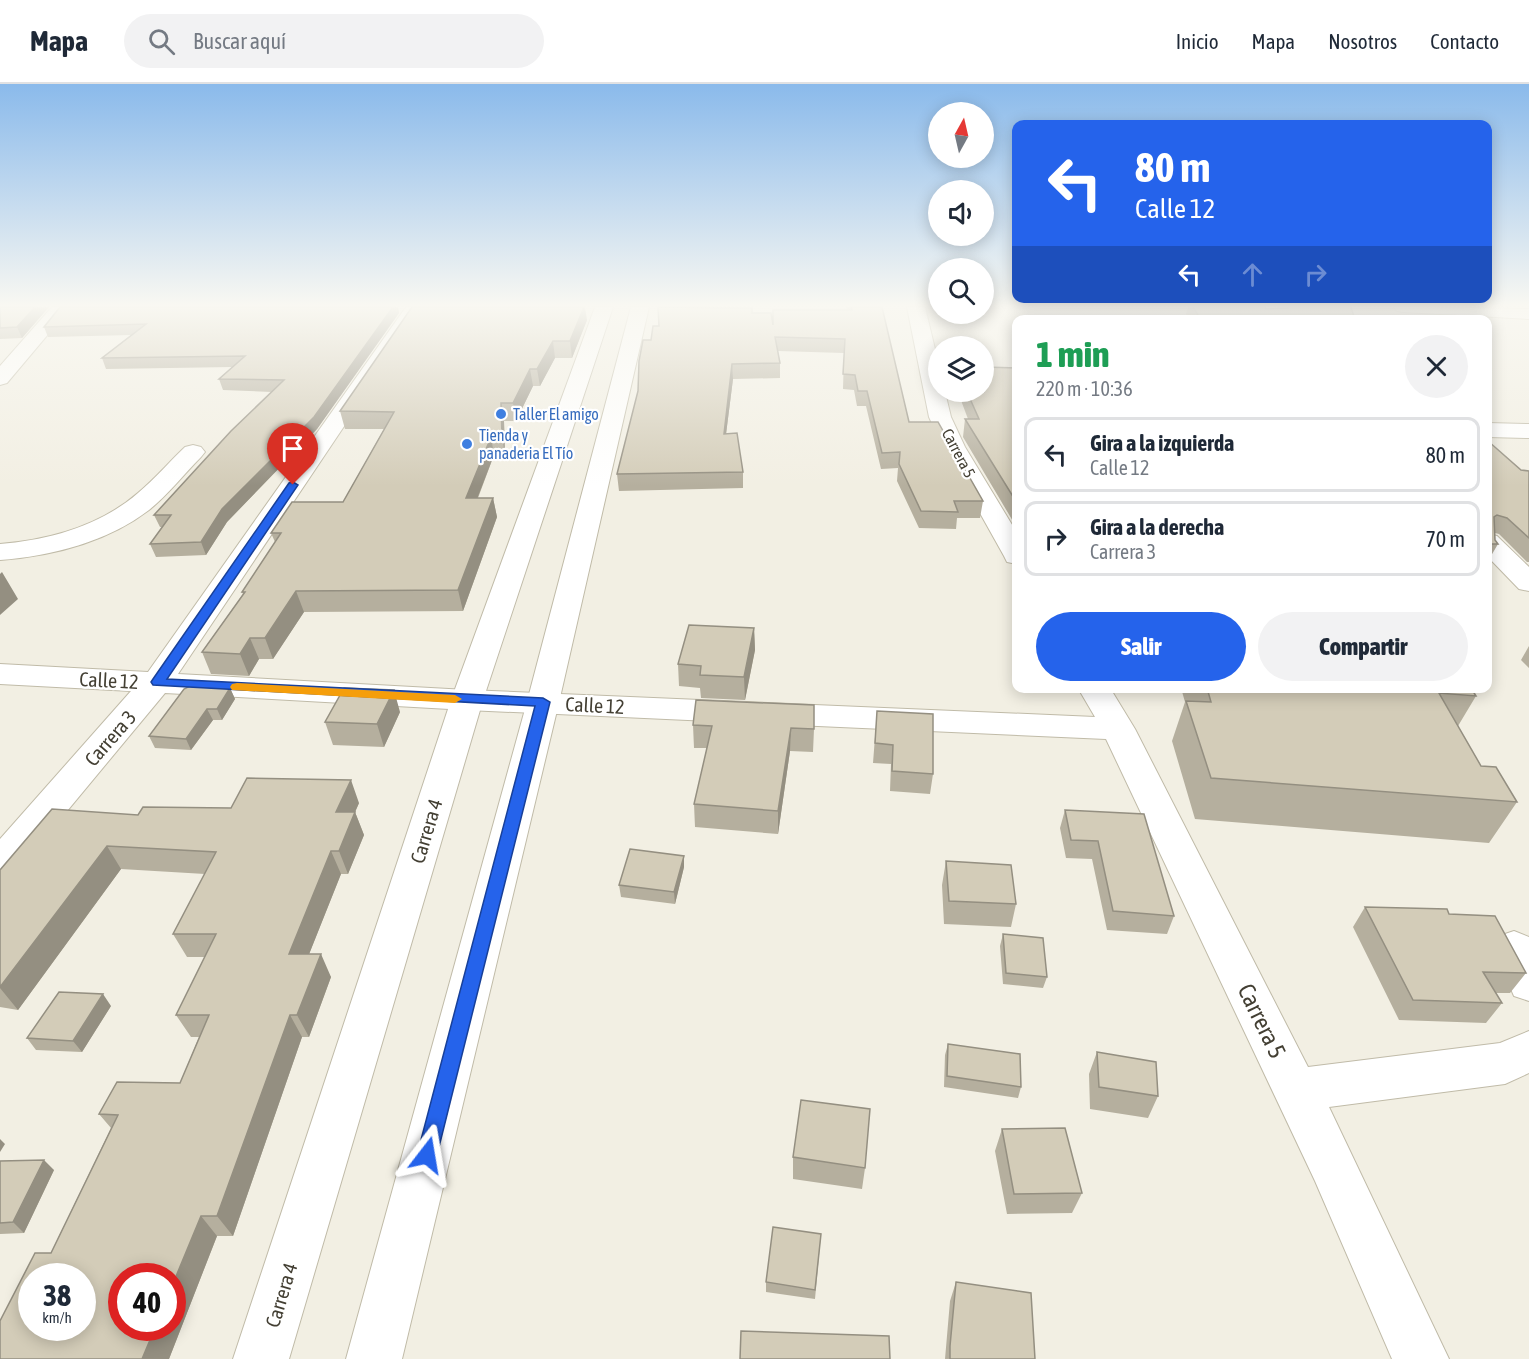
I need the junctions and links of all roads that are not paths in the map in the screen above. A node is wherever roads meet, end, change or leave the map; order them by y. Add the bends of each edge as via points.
1 (11, 366) edge
2 (374, 366) edge
3 (583, 366) edge
4 (625, 366) edge
5 (929, 366) edge
6 (0, 379) edge
7 (1492, 430) edge
8 (1529, 431) edge
9 (193, 452) dead end
10 (1492, 546) edge
11 (1012, 547) edge
12 (0, 552) edge
13 (1529, 584) edge
14 (0, 674) edge
15 (158, 682) junction
16 (1097, 693) edge
17 (468, 700) junction
18 (543, 702) junction
19 (1118, 729) junction
20 (0, 865) edge
21 (1529, 1051) edge
22 (1296, 1090) junction
23 (261, 1359) edge
24 (374, 1359) edge
25 (1421, 1359) edge

1 - 6 street
2 - 15 street, Carrera 3
3 - 17 street, Carrera 4
4 - 18 street
5 - 11 street, Carrera 5 via 940,417
7 - 8 street
9 - 12 street via 133,510 74,537
10 - 13 street
14 - 15 street, Calle 12
15 - 17 street, Calle 12
15 - 20 street, Carrera 3
16 - 19 street, Carrera 5
17 - 18 street, Calle 12
17 - 23 street, Carrera 4
18 - 19 street, Calle 12
18 - 24 street
19 - 22 street, Carrera 5
21 - 22 street via 1505,1063
22 - 25 street, Carrera 5

